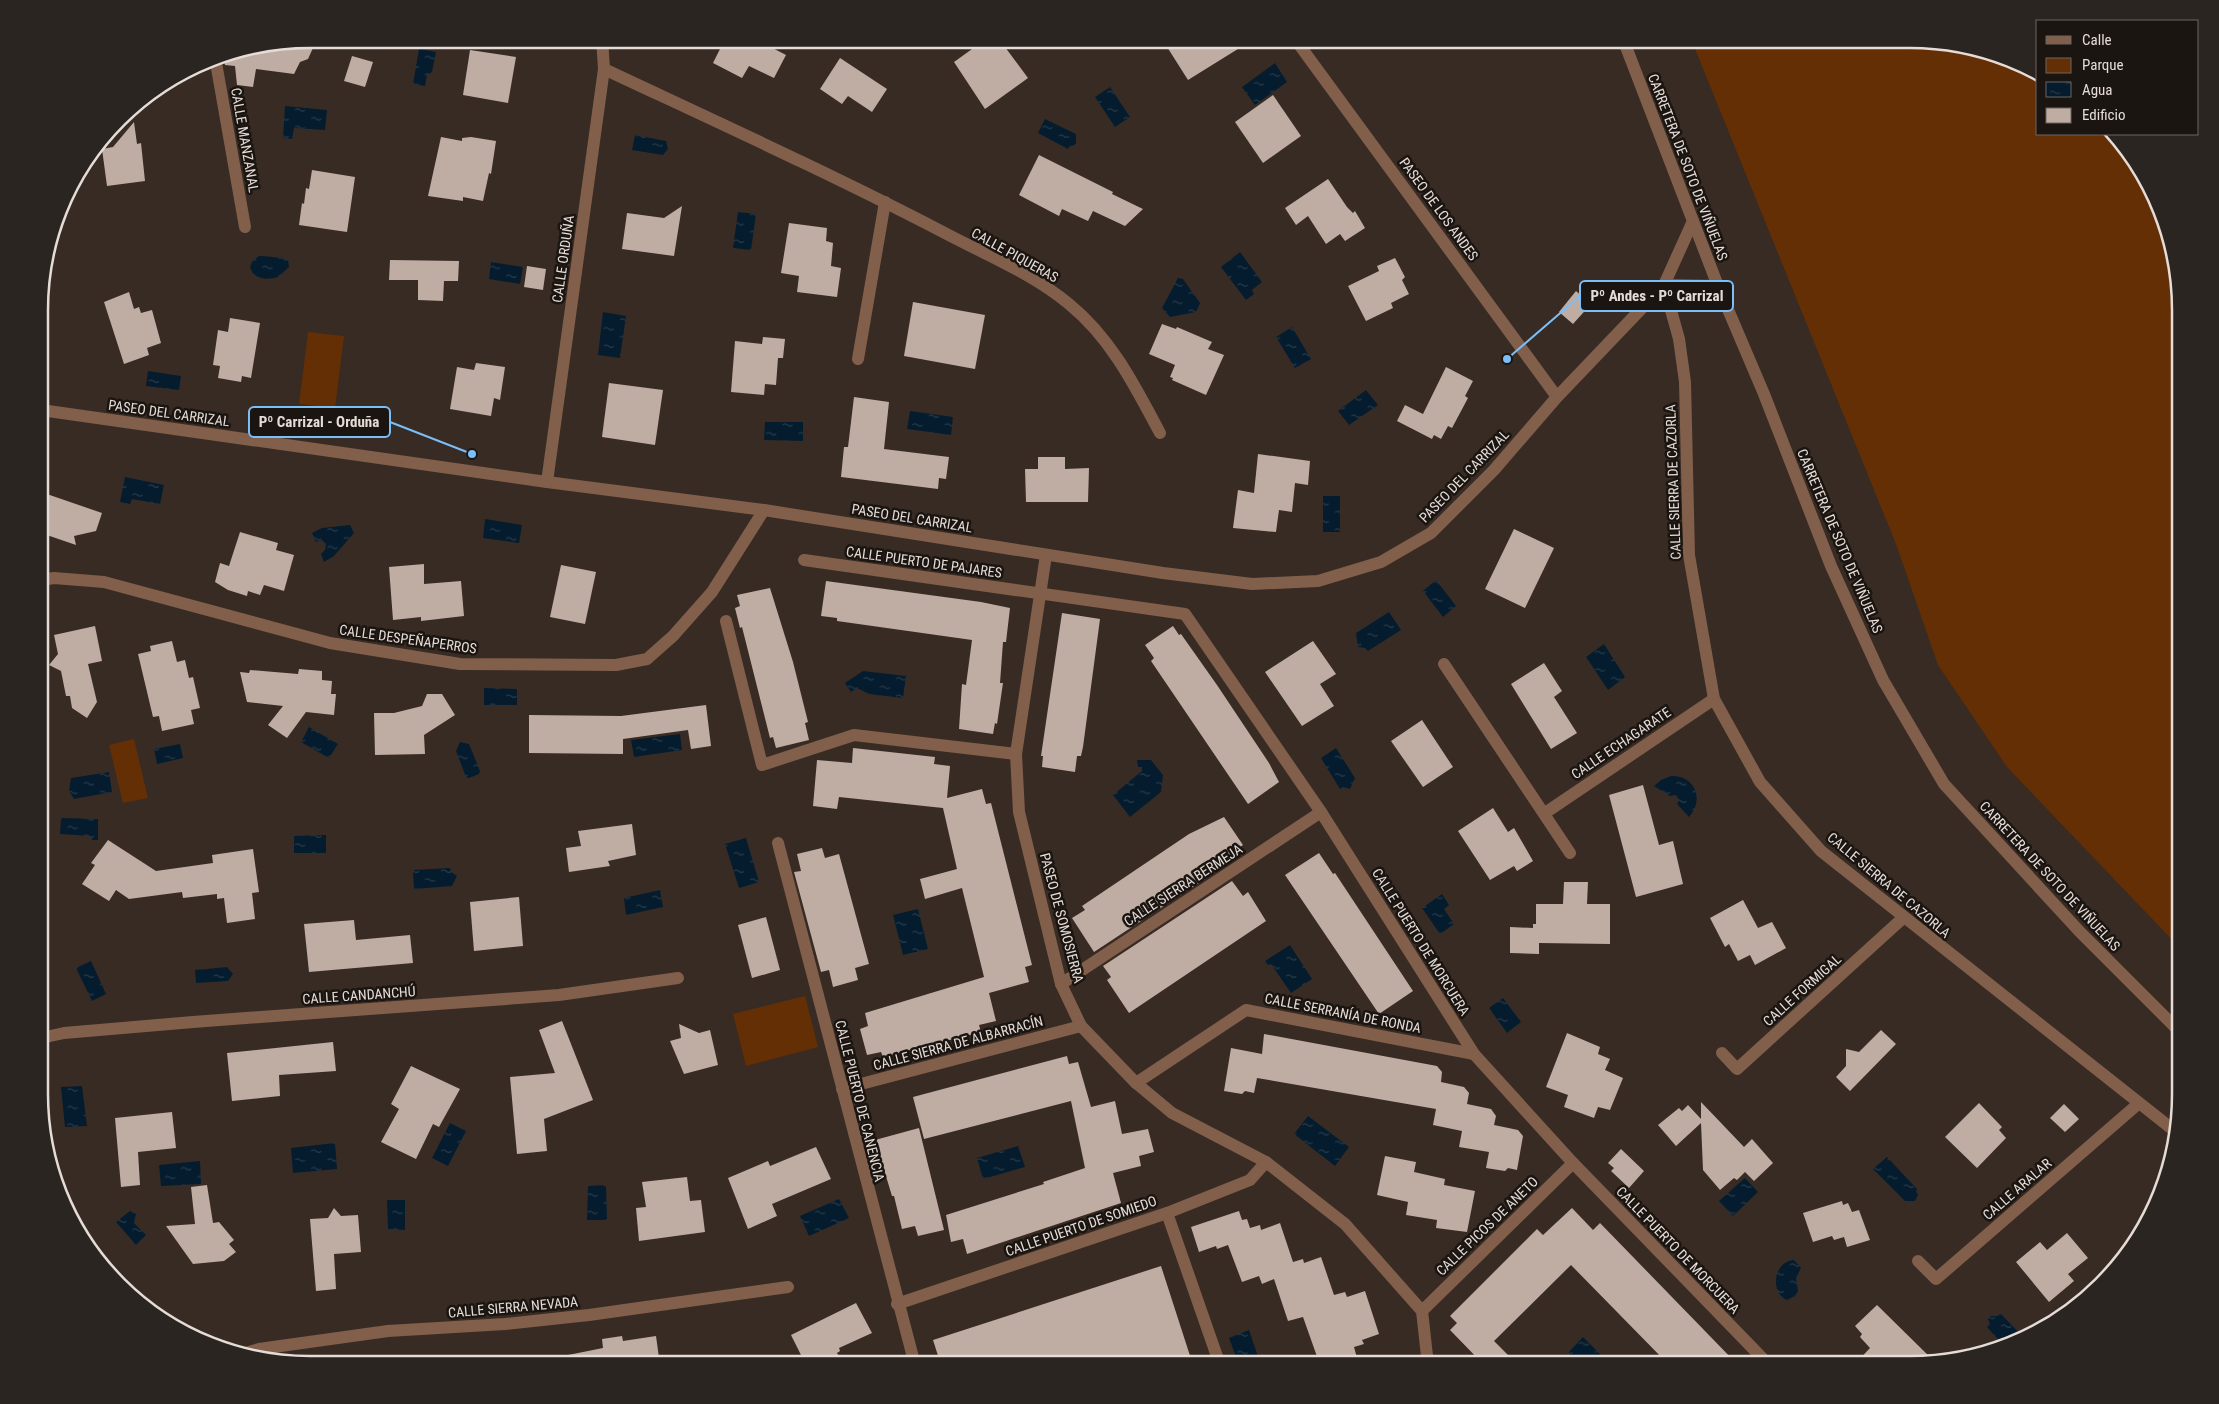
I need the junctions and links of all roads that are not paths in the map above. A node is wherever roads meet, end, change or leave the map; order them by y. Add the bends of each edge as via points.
1 (603, 48) edge
2 (1303, 48) edge
3 (1626, 48) edge
4 (216, 64) edge
5 (604, 69) junction
6 (885, 202) junction
7 (1693, 221) junction
8 (245, 228) dead end
9 (1664, 285) junction
10 (1718, 286) junction
11 (858, 359) dead end
12 (1557, 397) junction
13 (48, 411) edge
14 (1160, 433) dead end
15 (547, 482) junction
16 (764, 510) junction
17 (1046, 555) junction
18 (804, 560) dead end
19 (48, 579) edge
20 (1040, 594) junction
21 (726, 621) dead end
22 (1444, 664) dead end
23 (1714, 698) junction
24 (1016, 754) junction
25 (1322, 812) junction
26 (1545, 813) junction
27 (778, 844) dead end
28 (1570, 853) dead end
29 (1903, 918) junction
30 (678, 978) dead end
31 (1061, 984) junction
32 (2172, 1024) edge
33 (1081, 1026) junction
34 (48, 1036) edge
35 (1722, 1053) dead end
36 (1474, 1054) junction
37 (1136, 1083) junction
38 (842, 1090) junction
39 (2138, 1104) junction
40 (2169, 1127) edge
41 (1266, 1162) junction
42 (1573, 1163) junction
43 (1167, 1213) junction
44 (1918, 1260) dead end
45 (788, 1287) dead end
46 (897, 1304) junction
47 (1422, 1311) junction
48 (254, 1350) edge
49 (912, 1356) edge
50 (1217, 1356) edge
51 (1427, 1356) edge
52 (1760, 1356) edge

1 - 5 street, CALLE ORDUÑA
2 - 12 street, PASEO DE LOS ANDES
3 - 7 street, CARRETERA DE SOTO DE VIÑUELAS
4 - 8 street, CALLE MANZANAL
5 - 6 street, CALLE PIQUERAS
5 - 15 street, CALLE ORDUÑA
6 - 11 street
6 - 14 street, CALLE PIQUERAS via 1036,280 1070,304 1123,364
7 - 9 street, PASEO DEL CARRIZAL
7 - 10 street, CARRETERA DE SOTO DE VIÑUELAS
9 - 10 street
9 - 12 street, PASEO DEL CARRIZAL
9 - 23 street, CALLE SIERRA DE CAZORLA via 1679,339 1685,382 1689,555
10 - 32 street, CARRETERA DE SOTO DE VIÑUELAS via 1831,566 1883,680 1944,784 2080,932
12 - 17 street, PASEO DEL CARRIZAL via 1494,470 1431,533 1381,562 1318,581 1252,584
13 - 15 street, PASEO DEL CARRIZAL
15 - 16 street, PASEO DEL CARRIZAL
16 - 17 street, PASEO DEL CARRIZAL
16 - 19 street, CALLE DESPEÑAPERROS via 712,592 673,636 647,659 616,665 460,664 330,643 104,582
17 - 20 street, PASEO DE SOMOSIERRA
18 - 20 street, CALLE PUERTO DE PAJARES
20 - 24 street, PASEO DE SOMOSIERRA
20 - 25 street, CALLE PUERTO DE MORCUERA via 1185,614
21 - 24 street via 762,765 854,735
22 - 26 street
23 - 26 street, CALLE ECHAGARATE
23 - 29 street, CALLE SIERRA DE CAZORLA via 1760,782 1821,851
24 - 31 street, PASEO DE SOMOSIERRA via 1019,812
25 - 31 street, CALLE SIERRA BERMEJA
25 - 36 street, CALLE PUERTO DE MORCUERA
26 - 28 street
27 - 38 street, CALLE PUERTO DE CANENCIA
29 - 35 street, CALLE FORMIGAL via 1737,1069
29 - 39 street, CALLE SIERRA DE CAZORLA
30 - 34 street, CALLE CANDANCHÚ via 559,995 193,1022
31 - 33 street, PASEO DE SOMOSIERRA
33 - 37 street, PASEO DE SOMOSIERRA
33 - 38 street, CALLE SIERRA DE ALBARRACÍN
36 - 37 street, CALLE SERRANÍA DE RONDA via 1246,1010
36 - 42 street, CALLE PUERTO DE MORCUERA
37 - 41 street, PASEO DE SOMOSIERRA via 1172,1113
38 - 46 street, CALLE PUERTO DE CANENCIA
39 - 40 street, CALLE SIERRA DE CAZORLA
39 - 44 street, CALLE ARALAR via 1936,1279
41 - 43 street, CALLE PUERTO DE SOMIEDO via 1250,1180
41 - 47 street, PASEO DE SOMOSIERRA via 1344,1224
42 - 47 street, CALLE PICOS DE ANETO
42 - 52 street, CALLE PUERTO DE MORCUERA
43 - 46 street, CALLE PUERTO DE SOMIEDO
43 - 50 street
45 - 48 street, CALLE SIERRA NEVADA via 589,1316 388,1331
46 - 49 street, CALLE PUERTO DE CANENCIA
47 - 51 street

